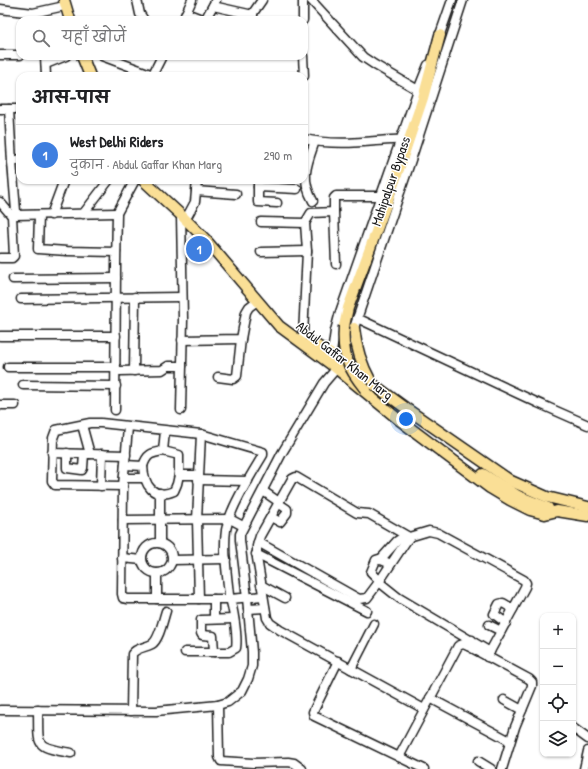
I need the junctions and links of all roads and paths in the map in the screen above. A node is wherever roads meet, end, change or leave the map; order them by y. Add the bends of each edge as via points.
1 (137, 0) edge
2 (192, 0) edge
3 (262, 0) edge
4 (303, 0) edge
5 (311, 0) edge
6 (452, 0) edge
7 (463, 0) edge
8 (61, 2) edge
9 (215, 3) edge
10 (0, 9) edge
11 (64, 16) edge
12 (68, 16) edge
13 (141, 16) edge
14 (184, 16) edge
15 (207, 16) edge
16 (249, 16) edge
17 (253, 16) edge
18 (303, 16) edge
19 (440, 35) junction
20 (0, 55) edge
21 (16, 55) edge
22 (46, 60) edge
23 (77, 60) edge
24 (84, 60) edge
25 (113, 60) edge
26 (160, 60) edge
27 (303, 60) edge
28 (46, 72) edge
29 (82, 72) edge
30 (88, 72) edge
31 (145, 72) edge
32 (154, 72) edge
33 (304, 72) edge
34 (418, 90) junction
35 (0, 109) edge
36 (9, 109) junction
37 (16, 109) edge
38 (308, 140) edge
39 (401, 140) junction
40 (315, 141) junction
41 (16, 160) edge
42 (308, 161) edge
43 (12, 162) junction
44 (63, 184) edge
45 (106, 184) edge
46 (132, 184) edge
47 (148, 184) edge
48 (155, 184) edge
49 (197, 184) edge
50 (258, 184) edge
51 (307, 184) edge
52 (297, 189) dead end
53 (196, 191) junction
54 (236, 194) dead end
55 (381, 196) junction
56 (313, 201) dead end
57 (0, 202) edge
58 (277, 203) dead end
59 (334, 212) junction
60 (14, 213) junction
61 (117, 213) junction
62 (83, 214) junction
63 (39, 215) junction
64 (51, 215) junction
65 (184, 215) junction
66 (261, 222) dead end
67 (305, 223) junction
68 (307, 251) junction
69 (116, 252) junction
70 (261, 252) dead end
71 (0, 258) edge
72 (336, 264) dead end
73 (116, 278) junction
74 (13, 280) dead end
75 (182, 296) junction
76 (135, 297) junction
77 (116, 298) junction
78 (21, 299) dead end
79 (257, 301) junction
80 (357, 318) junction
81 (349, 327) junction
82 (0, 336) edge
83 (116, 336) junction
84 (303, 336) junction
85 (241, 339) junction
86 (182, 340) junction
87 (334, 362) junction
88 (182, 366) junction
89 (8, 367) dead end
90 (118, 369) junction
91 (134, 371) junction
92 (218, 377) dead end
93 (23, 386) dead end
94 (116, 386) junction
95 (369, 387) junction
96 (0, 405) edge
97 (15, 405) dead end
98 (115, 410) dead end
99 (181, 410) dead end
100 (82, 424) junction
101 (588, 425) edge
102 (128, 427) junction
103 (165, 431) junction
104 (201, 434) junction
105 (163, 451) junction
106 (52, 453) junction
107 (67, 454) junction
108 (87, 454) junction
109 (102, 454) junction
110 (126, 455) junction
111 (125, 465) junction
112 (143, 466) junction
113 (179, 475) junction
114 (198, 477) junction
115 (144, 478) junction
116 (248, 481) junction
117 (124, 482) junction
118 (101, 486) junction
119 (263, 491) junction
120 (160, 493) junction
121 (279, 502) junction
122 (588, 507) edge
123 (557, 512) junction
124 (588, 516) edge
125 (271, 517) junction
126 (230, 519) junction
127 (123, 520) junction
128 (160, 520) junction
129 (197, 520) junction
130 (243, 526) junction
131 (408, 538) junction
132 (258, 542) junction
133 (160, 543) junction
134 (256, 554) junction
135 (122, 558) junction
136 (198, 559) junction
137 (226, 559) junction
138 (142, 560) junction
139 (173, 560) junction
140 (380, 560) junction
141 (391, 564) junction
142 (157, 573) junction
143 (380, 581) junction
144 (261, 585) junction
145 (263, 596) junction
146 (247, 598) junction
147 (285, 598) dead end
148 (157, 599) junction
149 (199, 599) junction
150 (214, 599) junction
151 (230, 599) junction
152 (362, 600) junction
153 (265, 608) junction
154 (248, 609) junction
155 (513, 609) junction
156 (166, 611) dead end
157 (234, 619) junction
158 (214, 620) junction
159 (506, 623) junction
160 (374, 624) dead end
161 (489, 625) dead end
162 (501, 631) junction
163 (470, 643) junction
164 (185, 652) dead end
165 (214, 652) junction
166 (489, 654) junction
167 (338, 661) junction
168 (351, 669) junction
169 (430, 698) junction
170 (504, 700) dead end
171 (218, 705) junction
172 (424, 709) junction
173 (0, 710) edge
174 (38, 710) junction
175 (522, 710) junction
176 (132, 711) junction
177 (576, 730) edge
178 (588, 739) edge
179 (510, 741) junction
180 (588, 751) edge
181 (71, 753) dead end
182 (399, 757) junction
183 (478, 761) dead end
184 (302, 769) edge
185 (424, 769) edge
186 (491, 769) edge
187 (502, 769) edge
188 (584, 769) edge

1 - 13 street
2 - 14 street
3 - 17 street
4 - 18 street
5 - 34 street via 363,57
6 - 19 street, Mahipalpur Bypass
7 - 80 street, Mahipalpur Bypass
8 - 10 street via 33,13
8 - 11 main road
8 - 12 main road
9 - 15 street
9 - 16 street
19 - 34 street, Mahipalpur Bypass
19 - 81 main road via 423,98 348,308
20 - 21 street
22 - 28 street
23 - 29 main road
24 - 30 main road
25 - 31 street
26 - 32 street
27 - 33 street
34 - 39 street, Mahipalpur Bypass
35 - 36 street
36 - 37 street
36 - 43 street
38 - 40 street
39 - 40 street
39 - 55 street, Mahipalpur Bypass
40 - 42 street
41 - 43 street
43 - 60 street
44 - 64 street
45 - 62 street
46 - 61 street
47 - 65 main road, Abdul Gaffar Khan Marg
48 - 65 main road, Abdul Gaffar Khan Marg
49 - 53 street
50 - 52 street
50 - 58 street via 258,202
51 - 56 street
53 - 54 street
53 - 65 street via 195,202
55 - 59 street via 336,196
55 - 87 street, Mahipalpur Bypass via 340,312 335,331
57 - 60 street
59 - 67 street via 312,213
59 - 72 street
60 - 63 street
60 - 71 street via 13,258
61 - 62 street
61 - 69 street
62 - 64 street
63 - 64 street
63 - 69 street via 38,249
65 - 75 street
65 - 79 main road, Abdul Gaffar Khan Marg
65 - 84 main road, Abdul Gaffar Khan Marg via 215,243 278,316
66 - 67 street
67 - 68 street
68 - 70 street
68 - 84 street
69 - 73 street
73 - 74 street
73 - 77 street
75 - 76 street
75 - 86 street
76 - 77 street
76 - 91 street
77 - 78 street
77 - 83 street
79 - 85 street via 246,312
79 - 87 main road, Abdul Gaffar Khan Marg via 279,326
80 - 81 street, Mahipalpur Bypass
80 - 101 street
81 - 87 street, Mahipalpur Bypass
81 - 95 main road, bridge via 343,343 346,360 353,374
82 - 83 street
83 - 90 street
84 - 87 main road, Abdul Gaffar Khan Marg
85 - 86 street
85 - 92 street via 237,376
86 - 88 street
87 - 95 main road, Abdul Gaffar Khan Marg
87 - 119 street
87 - 123 main road, Abdul Gaffar Khan Marg via 398,419 490,488 530,510 545,514
88 - 91 street
88 - 99 street
89 - 90 street
90 - 91 street
90 - 94 street
93 - 94 street
94 - 98 street
95 - 122 main road, Abdul Gaffar Khan Marg via 511,482 547,497
95 - 123 main road via 386,405 507,490
96 - 97 street
100 - 102 street via 101,423
100 - 106 street via 55,431
100 - 108 street
102 - 103 street
102 - 110 street
103 - 104 street
103 - 105 street
104 - 114 street
104 - 116 street via 263,452
105 - 112 street via 147,457
105 - 113 street via 179,455
106 - 107 street
106 - 118 street via 52,481 55,486
107 - 108 street
107 - 108 street via 67,468 82,470
108 - 109 street
109 - 110 street
109 - 118 street
110 - 111 street
111 - 112 street
111 - 117 street
112 - 115 street
113 - 114 street
113 - 120 street via 174,491
114 - 116 street
114 - 129 street
115 - 117 street
115 - 120 street via 151,490
116 - 126 street
117 - 118 street
117 - 127 street
119 - 121 street
119 - 130 street
120 - 128 street
121 - 125 street
121 - 125 street via 287,513 280,522
121 - 131 street via 292,479 296,477 357,513 369,514
123 - 124 main road, Abdul Gaffar Khan Marg
125 - 132 street
126 - 129 street
126 - 130 street
126 - 137 street via 226,537
127 - 128 street
127 - 135 street
128 - 129 street
128 - 133 street
129 - 136 street
130 - 146 street via 240,540
131 - 140 street via 397,541
131 - 141 street
131 - 155 street via 429,531 438,533 524,580 525,587
132 - 134 street
132 - 152 street
133 - 138 street via 148,546 144,550
133 - 139 street via 167,546
134 - 144 street
134 - 152 street via 370,613 363,607
135 - 138 street
135 - 148 street via 123,598
136 - 137 street
136 - 139 street
136 - 149 street
137 - 151 street
138 - 142 street via 149,570
139 - 142 street via 165,571
140 - 141 street
140 - 143 street via 376,560 371,570
141 - 143 street
142 - 148 street
143 - 152 street via 367,598
143 - 163 street via 399,598
144 - 145 street
144 - 147 street
145 - 146 street
145 - 153 street
146 - 151 street
146 - 154 street
148 - 149 street
149 - 150 street
150 - 151 street
150 - 158 street
151 - 157 street
153 - 154 street
153 - 167 street via 267,618 274,626
154 - 171 street via 251,672 239,694
155 - 159 street
155 - 159 street via 499,604 494,614
156 - 176 street via 156,640 132,654
157 - 158 street
157 - 165 street via 236,648 229,652
158 - 165 street via 200,621 201,634 213,637
159 - 162 street
160 - 168 street
161 - 162 street
162 - 166 street
163 - 166 street
163 - 169 street via 458,646
164 - 165 street
166 - 175 street via 532,682
167 - 168 street
167 - 182 street via 314,716
168 - 172 street
169 - 172 street
169 - 179 street
170 - 175 street
171 - 176 street
171 - 184 street via 221,761 288,762
172 - 182 street
173 - 174 street
174 - 176 street
174 - 181 street via 39,739 42,745
175 - 179 street
177 - 178 street
179 - 187 street
180 - 188 street
182 - 185 street
183 - 186 street

